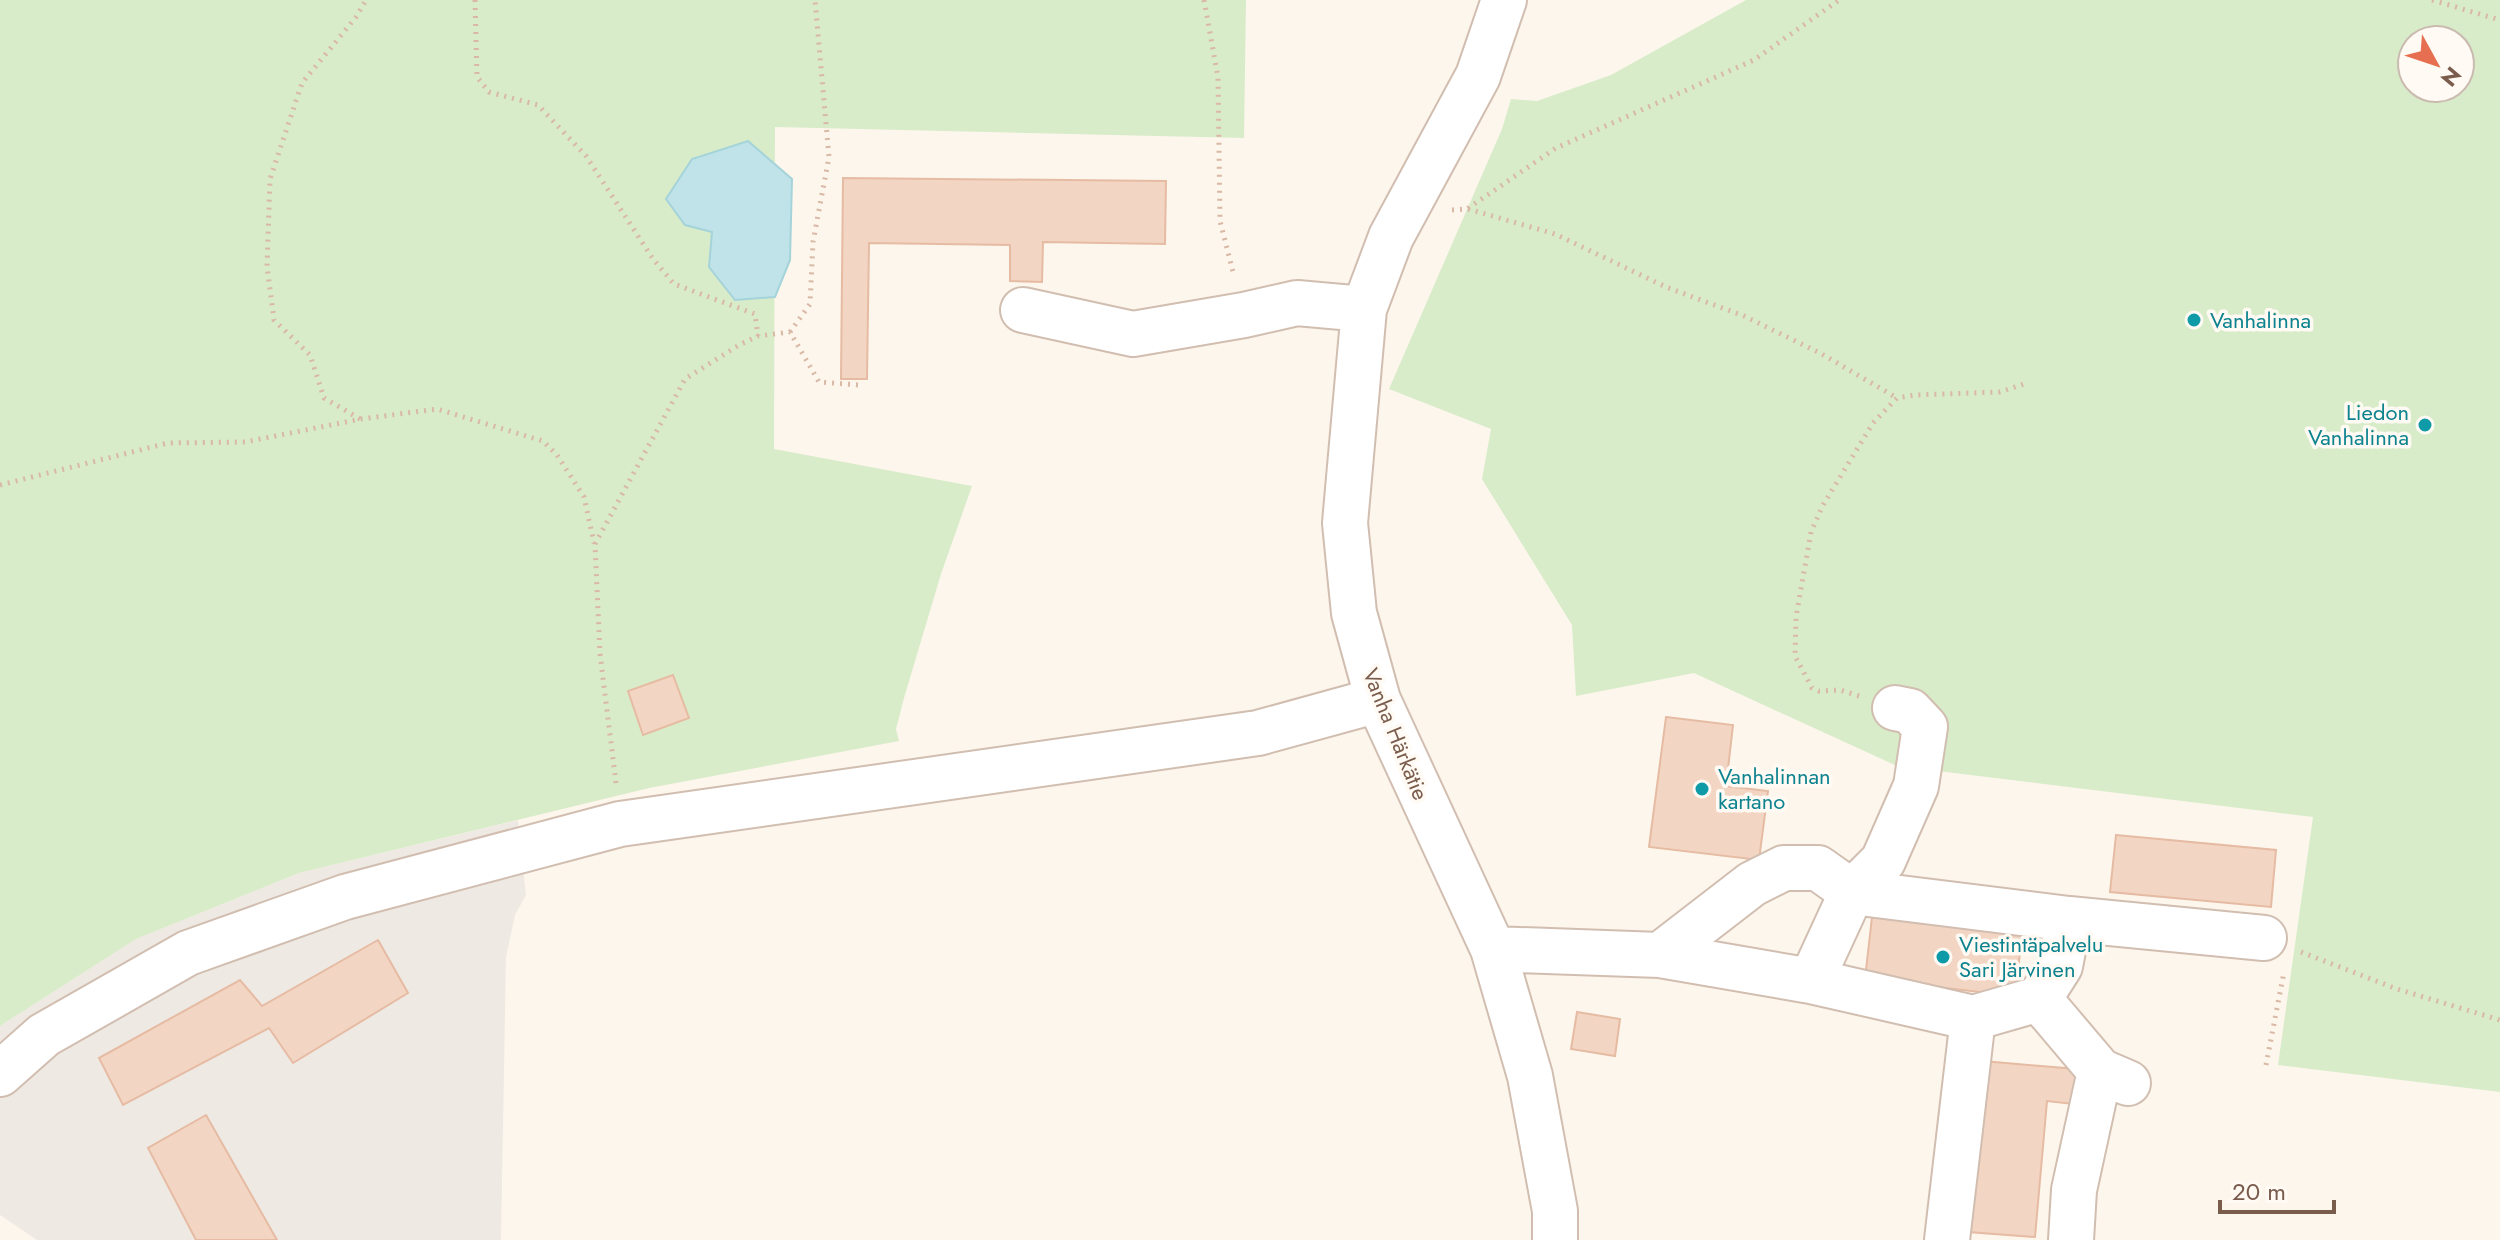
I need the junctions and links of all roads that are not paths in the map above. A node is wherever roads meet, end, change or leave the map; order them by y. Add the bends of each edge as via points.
1 (1504, 0) edge
2 (1364, 309) junction
3 (1023, 310) dead end
4 (1378, 700) junction
5 (1895, 708) road end
6 (1852, 892) junction
7 (2069, 919) junction
8 (2277, 943) road end
9 (1493, 949) junction
10 (1660, 955) junction
11 (1811, 981) junction
12 (2039, 999) junction
13 (1973, 1018) junction
14 (0, 1074) edge
15 (1555, 1240) edge
16 (1947, 1240) edge
17 (2071, 1240) edge

1 - 2 street, Vanha Härkätie via 1478,76 1391,237
2 - 3 street via 1297,303 1133,334
2 - 4 street, Vanha Härkätie via 1345,523 1354,613
4 - 9 street, Vanha Härkätie
4 - 14 street via 1258,733 620,824 345,897 188,953 44,1035
5 - 6 street via 1910,711 1925,727 1916,786 1883,861
6 - 7 street
6 - 10 street via 1818,868 1784,868 1752,884
6 - 11 street
7 - 8 street
7 - 12 street via 2060,966
9 - 10 street
9 - 15 street, Vanha Härkätie via 1530,1076 1555,1211
10 - 11 street
11 - 13 street
12 - 13 street
12 - 17 street via 2114,1077 2074,1190
13 - 16 street

